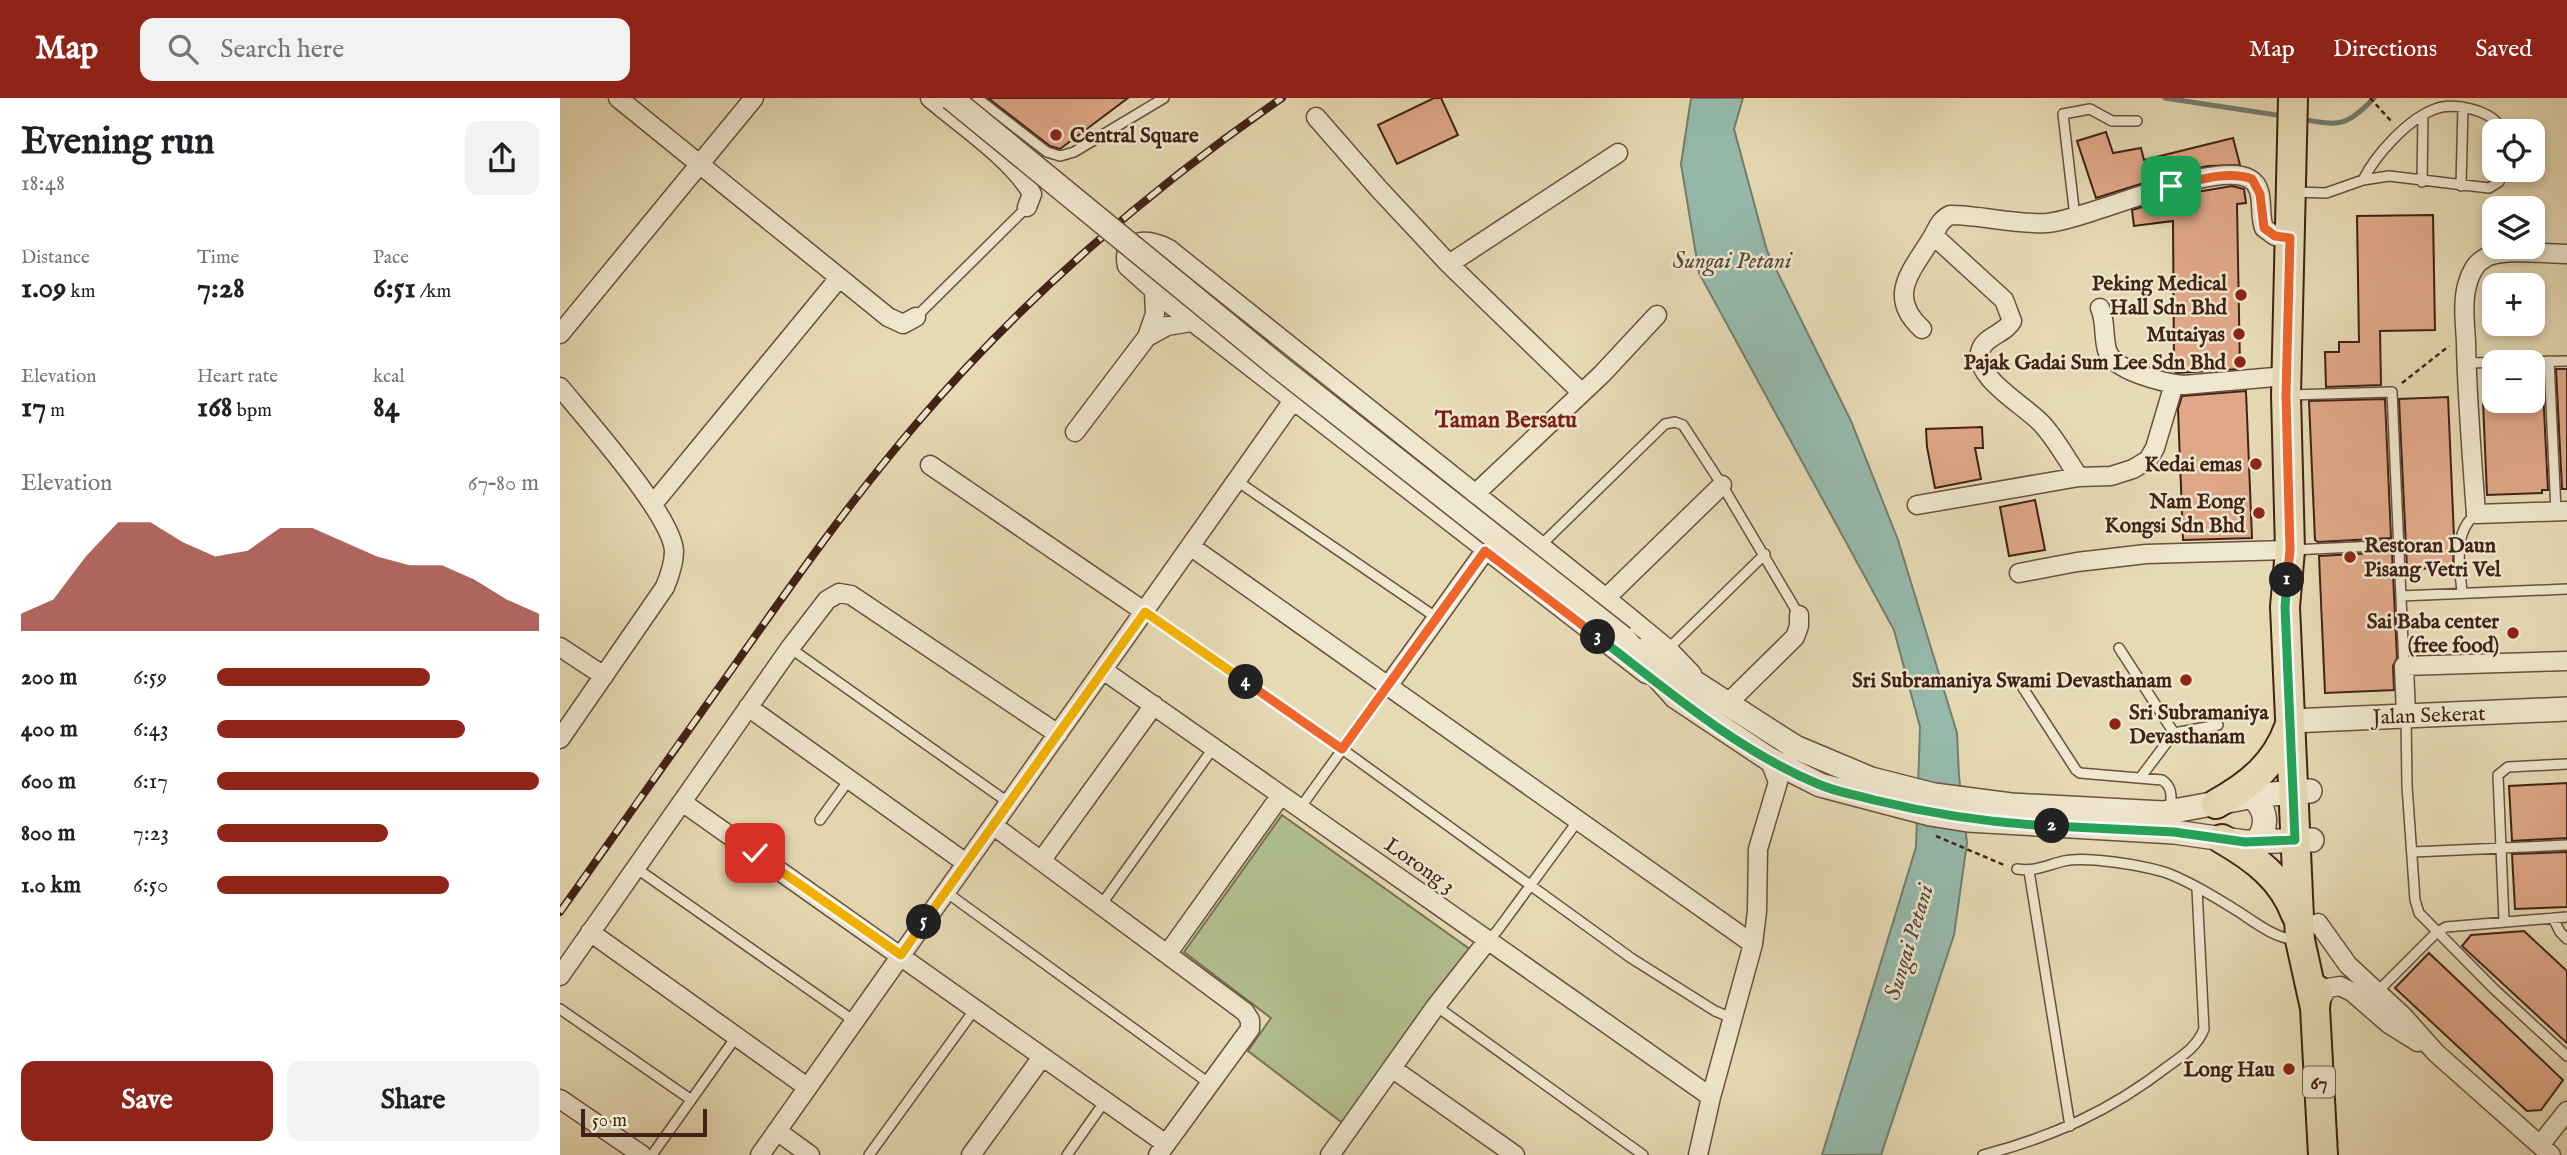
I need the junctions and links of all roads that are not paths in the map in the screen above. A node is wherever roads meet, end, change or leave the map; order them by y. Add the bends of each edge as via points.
1 (618, 98) edge
2 (754, 98) edge
3 (930, 98) edge
4 (951, 98) edge
5 (977, 98) edge
6 (1164, 98) edge
7 (2293, 98) edge
8 (2463, 107) junction
9 (2423, 116) junction
10 (1316, 117) dead end
11 (2494, 119) edge
12 (2137, 121) dead end
13 (1619, 153) dead end
14 (698, 164) junction
15 (2363, 180) junction
16 (2422, 182) junction
17 (2499, 182) edge
18 (2461, 187) junction
19 (2291, 192) junction
20 (1027, 207) joint
21 (2075, 217) junction
22 (1934, 236) junction
23 (2290, 238) junction
24 (2567, 254) edge
25 (1449, 264) junction
26 (839, 278) junction
27 (1154, 291) junction
28 (2100, 307) dead end
29 (1657, 315) dead end
30 (916, 317) joint
31 (1191, 322) junction
32 (1922, 329) dead end
33 (560, 334) edge
34 (1147, 337) junction
35 (2549, 361) junction
36 (2567, 361) edge
37 (2466, 363) junction
38 (2174, 384) junction
39 (2286, 386) junction
40 (560, 387) edge
41 (1582, 393) junction
42 (1292, 402) junction
43 (1075, 432) dead end
44 (930, 465) dead end
45 (2079, 477) junction
46 (1237, 481) junction
47 (1722, 485) junction
48 (1474, 495) junction
49 (653, 504) junction
50 (1917, 505) dead end
51 (2561, 511) edge
52 (2476, 514) junction
53 (2399, 545) junction
54 (1190, 546) junction
55 (1540, 546) junction
56 (2290, 550) junction
57 (1485, 551) junction
58 (1765, 554) junction
59 (2020, 573) dead end
60 (2567, 589) edge
61 (2462, 593) junction
62 (2401, 596) junction
63 (1605, 598) junction
64 (1145, 612) junction
65 (1799, 615) joint
66 (1437, 618) junction
67 (1623, 638) junction
68 (560, 647) edge
69 (790, 648) junction
70 (2119, 648) dead end
71 (1668, 649) junction
72 (2567, 661) edge
73 (2404, 666) junction
74 (1104, 670) junction
75 (604, 676) junction
76 (1388, 686) junction
77 (2023, 688) dead end
78 (1705, 691) junction
79 (1676, 697) junction
80 (1154, 705) junction
81 (1726, 705) junction
82 (748, 707) junction
83 (2567, 709) edge
84 (2406, 715) junction
85 (2299, 720) junction
86 (2218, 725) dead end
87 (2174, 733) junction
88 (1058, 734) junction
89 (560, 739) edge
90 (1214, 747) junction
91 (1342, 749) junction
92 (1769, 759) junction
93 (2567, 764) edge
94 (2140, 778) junction
95 (849, 780) junction
96 (1869, 788) junction
97 (2301, 792) junction
98 (1281, 795) junction
99 (2251, 796) junction
100 (682, 802) junction
101 (1009, 803) junction
102 (2216, 804) junction
103 (1300, 808) junction
104 (2171, 813) junction
105 (820, 820) dead end
106 (2105, 820) junction
107 (1577, 822) junction
108 (994, 825) junction
109 (2222, 839) junction
110 (2304, 840) junction
111 (2256, 842) junction
112 (2567, 845) edge
113 (2501, 848) junction
114 (2413, 852) junction
115 (1041, 861) junction
116 (966, 863) junction
117 (636, 868) junction
118 (2017, 869) road end
119 (2029, 871) junction
120 (1530, 885) junction
121 (2197, 889) junction
122 (946, 892) junction
123 (1101, 905) junction
124 (2567, 917) edge
125 (2553, 918) junction
126 (2504, 921) junction
127 (2306, 929) junction
128 (590, 932) junction
129 (2436, 933) junction
130 (2567, 939) edge
131 (1488, 940) junction
132 (1753, 944) junction
133 (1168, 953) junction
134 (901, 955) junction
135 (560, 976) edge
136 (2377, 992) junction
137 (1436, 1006) junction
138 (2315, 1008) junction
139 (560, 1009) edge
140 (975, 1009) junction
141 (1734, 1019) junction
142 (854, 1021) junction
143 (736, 1037) junction
144 (2436, 1053) junction
145 (2567, 1056) edge
146 (1042, 1057) junction
147 (1393, 1069) junction
148 (1211, 1084) junction
149 (807, 1087) junction
150 (1711, 1097) junction
151 (560, 1099) edge
152 (690, 1100) junction
153 (1105, 1101) junction
154 (2567, 1111) edge
155 (2070, 1126) junction
156 (777, 1132) junction
157 (1162, 1149) edge
158 (2545, 1150) edge
159 (642, 1155) edge
160 (652, 1155) edge
161 (760, 1155) edge
162 (810, 1155) edge
163 (869, 1155) edge
164 (971, 1155) edge
165 (1067, 1155) edge
166 (1330, 1155) edge
167 (1514, 1155) edge
168 (1643, 1155) edge
169 (1698, 1155) edge
170 (1983, 1155) edge
171 (2323, 1155) edge

1 - 14 street
2 - 14 street
3 - 20 street via 1026,183 1032,194
4 - 67 street, bridge via 1279,367
5 - 6 lane via 1047,152 1060,156
7 - 19 main road, 67
8 - 9 lane via 2445,106
8 - 11 lane
8 - 18 lane
9 - 15 lane via 2386,147
9 - 16 lane
10 - 25 street
12 - 21 lane via 2112,121 2090,109 2063,114
13 - 25 street
14 - 26 street
14 - 33 street
15 - 16 lane via 2389,176
15 - 19 lane via 2326,193
16 - 18 lane
17 - 18 lane via 2489,188
19 - 23 main road, 67
20 - 30 lane
21 - 22 street via 2030,223 1950,215 1939,223
21 - 23 street via 2171,186 2244,176 2257,186 2264,228 2275,236
22 - 32 street via 1908,276 1903,293 1910,318
22 - 45 street via 2004,300 2010,311 2009,327 1983,344 1980,367 2043,424
23 - 39 main road, 67
24 - 37 street via 2500,253 2480,260 2467,284
25 - 41 street
26 - 30 street via 897,323
26 - 49 street
27 - 31 street
27 - 34 street via 1155,314
27 - 48 street via 1133,273 1126,260 1131,247 1146,240 1169,249
28 - 38 street via 2112,360
29 - 41 street
31 - 34 street via 1167,326
31 - 42 street
34 - 43 street
35 - 36 lane
35 - 37 lane
35 - 51 lane
37 - 52 street
38 - 39 street
38 - 45 street via 2148,460 2111,476
39 - 53 lane via 2392,392
39 - 56 main road, 67
40 - 49 street
41 - 48 street
42 - 46 street
42 - 57 street
44 - 64 street
45 - 50 street
46 - 54 street
46 - 66 lane
47 - 55 lane via 1683,425 1665,424
47 - 58 lane
47 - 63 street
48 - 55 street
49 - 75 street via 668,529 673,568
51 - 52 street
52 - 61 lane via 2466,522 2459,539
53 - 56 lane
53 - 62 lane
54 - 64 street
54 - 76 street
55 - 63 street
56 - 59 street via 2146,554
56 - 85 main road, 67 via 2300,609
57 - 66 street
57 - 79 street
58 - 65 lane
58 - 71 lane
60 - 61 lane
61 - 62 lane
62 - 73 lane
63 - 71 street
64 - 74 street
64 - 91 lane
65 - 81 street via 1795,637
66 - 76 street
67 - 78 street
67 - 79 street
68 - 75 street
69 - 82 street
69 - 88 street via 827,600 839,593 851,594
69 - 101 lane
70 - 87 lane
71 - 78 street
72 - 73 street
73 - 84 street
74 - 80 street, Lorong 3
74 - 88 street
75 - 89 street
76 - 91 lane
76 - 107 street
77 - 94 lane via 2076,770
78 - 81 street
79 - 92 street
80 - 90 street, Lorong 3
80 - 115 street
81 - 96 street
82 - 95 street
82 - 100 street
83 - 84 street, Jalan Sekerat
84 - 85 street, Jalan Sekerat
84 - 114 lane
85 - 97 main road, 67
85 - 102 main road via 2264,770 2242,790
86 - 87 lane
87 - 94 lane
88 - 101 street
90 - 98 street, Lorong 3
90 - 123 lane
91 - 103 lane
91 - 120 lane
92 - 96 street via 1820,785
92 - 132 street via 1778,782 1758,849
93 - 113 lane via 2508,767 2498,775
94 - 104 lane via 2168,784
95 - 105 lane
95 - 116 street
96 - 106 street
97 - 99 street
97 - 110 main road, 67
98 - 103 street, Lorong 3
98 - 133 street
99 - 102 street
99 - 111 street via 2265,818
100 - 117 street
100 - 134 street
101 - 108 street
102 - 104 street
103 - 131 street, Lorong 3
104 - 106 street
106 - 109 street
107 - 120 lane
107 - 132 street
108 - 115 street
108 - 116 street
109 - 111 street
109 - 127 main road via 2276,878
110 - 111 street
110 - 127 main road, 67
112 - 113 lane
113 - 114 lane
113 - 126 lane
114 - 129 lane via 2419,913
115 - 123 street
116 - 122 street
117 - 128 street
117 - 142 lane
118 - 119 lane
119 - 121 lane via 2082,860 2167,873
119 - 155 lane
120 - 131 lane
120 - 141 lane via 1631,958 1715,1012
121 - 127 lane via 2284,939
121 - 155 lane via 2204,1029 2200,1040 2131,1093
122 - 134 street
122 - 148 lane
123 - 133 street
124 - 125 lane
125 - 126 lane
125 - 130 lane
126 - 129 lane via 2446,927
127 - 136 street
127 - 138 main road, 67
128 - 135 street
128 - 143 street
129 - 136 lane
129 - 145 lane
131 - 137 street
131 - 150 street, Lorong 3
132 - 141 street
133 - 148 street via 1250,1020 1250,1030
134 - 140 street
134 - 142 street
136 - 144 street
137 - 147 street
137 - 168 lane
138 - 144 street via 2324,992 2340,986
138 - 171 main road, 67
139 - 152 lane
140 - 146 street
140 - 163 lane
141 - 150 street
142 - 149 street
143 - 149 street
143 - 152 lane
144 - 158 street
146 - 153 street
146 - 164 street
147 - 166 street
147 - 167 street
148 - 157 street
149 - 156 street
150 - 169 street
151 - 159 street
152 - 160 lane
153 - 157 street
153 - 165 lane
154 - 158 street
155 - 170 lane
156 - 161 street
156 - 162 street

